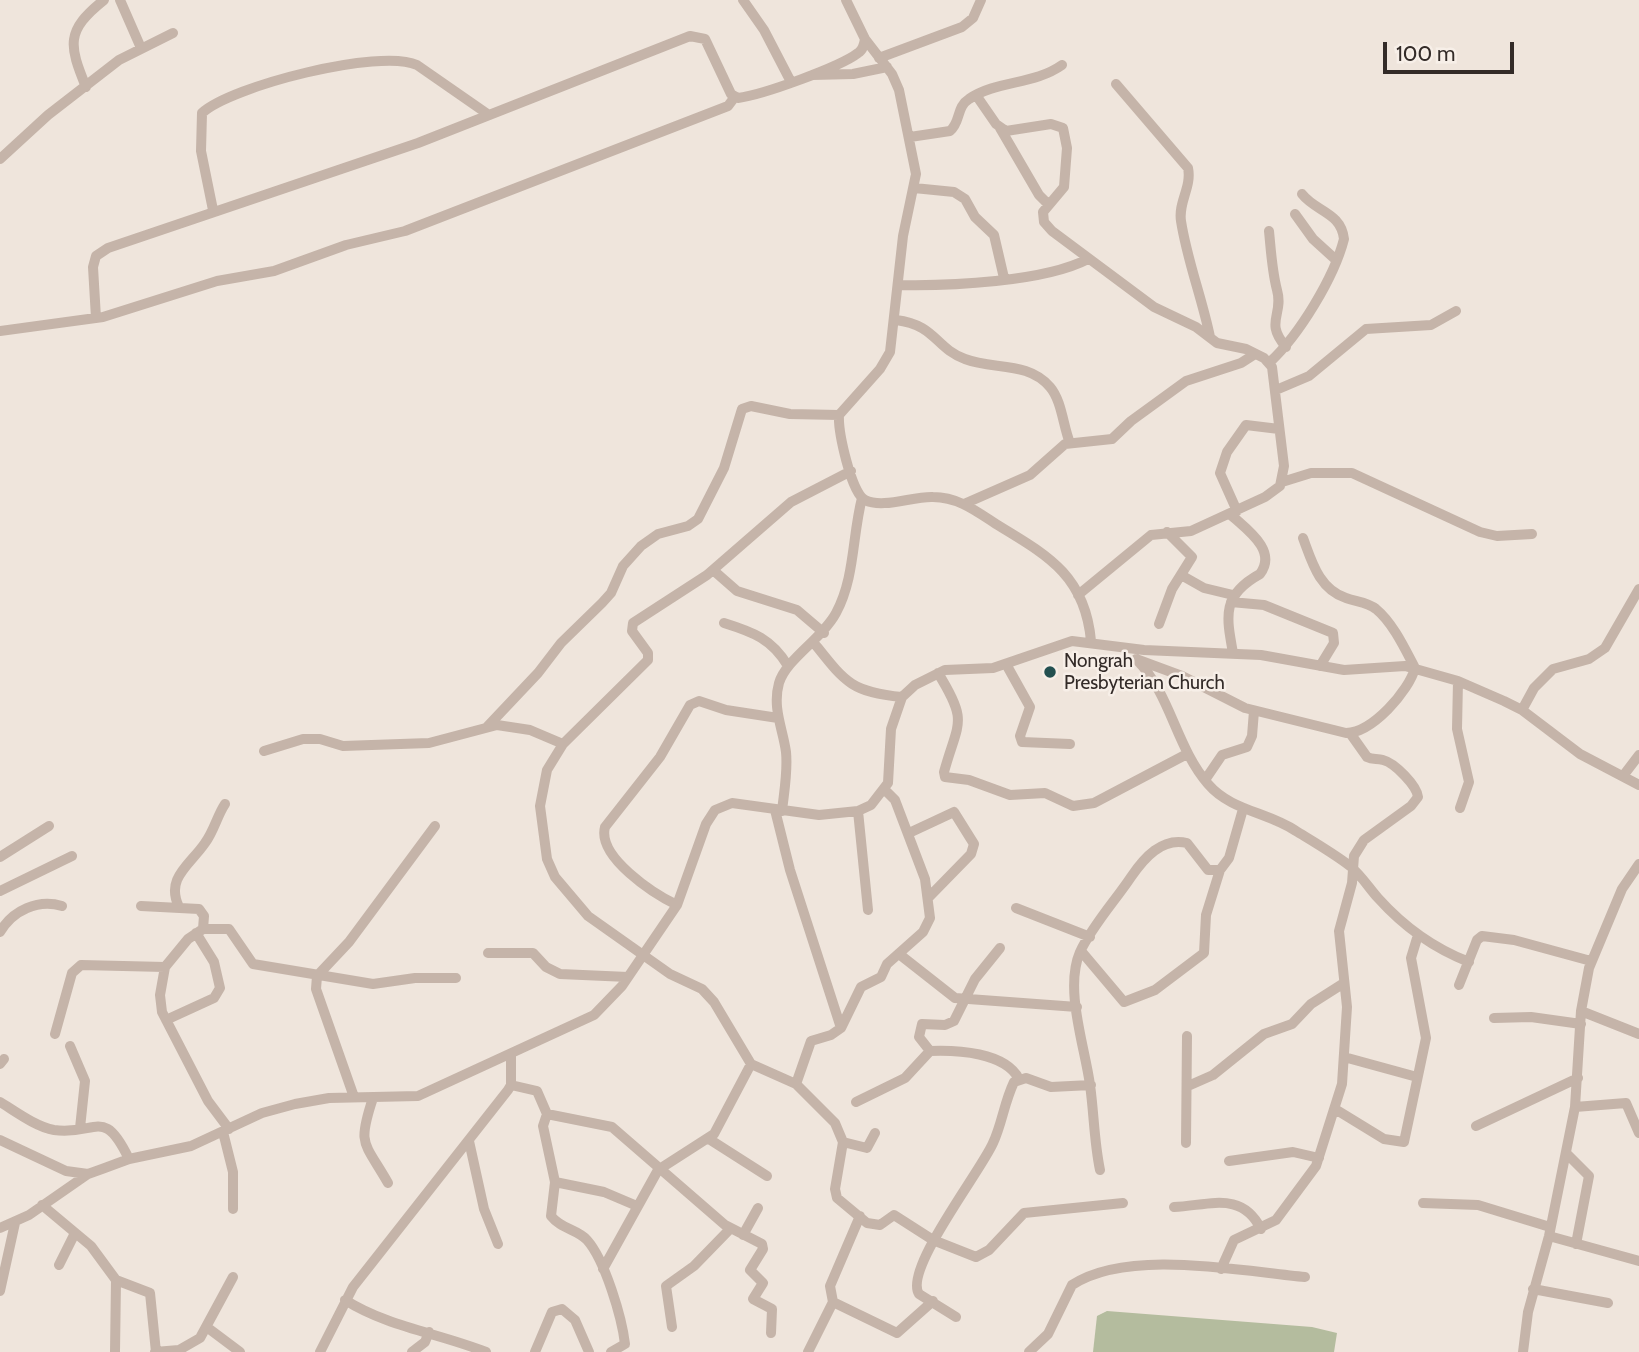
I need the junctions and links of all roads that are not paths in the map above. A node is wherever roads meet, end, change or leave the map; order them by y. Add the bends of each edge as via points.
1 (104, 0) edge
2 (120, 0) edge
3 (743, 0) edge
4 (846, 0) edge
5 (981, 0) edge
6 (173, 33) dead end
7 (865, 39) junction
8 (141, 48) junction
9 (879, 58) junction
10 (1062, 65) dead end
11 (887, 67) junction
12 (812, 75) junction
13 (791, 82) junction
14 (1116, 84) dead end
15 (86, 87) junction
16 (976, 94) junction
17 (734, 98) junction
18 (489, 116) junction
19 (1000, 128) junction
20 (910, 137) junction
21 (0, 159) edge
22 (914, 188) junction
23 (1302, 194) dead end
24 (1048, 204) junction
25 (213, 210) junction
26 (1295, 214) dead end
27 (1269, 231) dead end
28 (1335, 259) junction
29 (1088, 260) junction
30 (1004, 278) junction
31 (899, 285) junction
32 (1456, 311) dead end
33 (96, 318) junction
34 (896, 320) junction
35 (0, 331) edge
36 (1210, 337) junction
37 (1286, 347) junction
38 (1255, 354) junction
39 (1270, 362) junction
40 (1276, 390) junction
41 (839, 415) junction
42 (1279, 429) junction
43 (1070, 443) junction
44 (850, 471) junction
45 (1282, 482) junction
46 (862, 498) junction
47 (964, 504) junction
48 (1234, 512) junction
49 (1167, 532) junction
50 (1532, 534) dead end
51 (1303, 538) dead end
52 (713, 569) junction
53 (1181, 575) junction
54 (1639, 589) edge
55 (1078, 595) junction
56 (1232, 598) junction
57 (724, 622) dead end
58 (1159, 624) dead end
59 (824, 633) junction
60 (1091, 641) junction
61 (814, 643) junction
62 (1124, 648) junction
63 (1233, 653) junction
64 (1136, 659) junction
65 (1006, 664) junction
66 (788, 666) junction
67 (1320, 666) junction
68 (1415, 668) junction
69 (938, 673) junction
70 (1458, 681) junction
71 (902, 697) junction
72 (1522, 710) junction
73 (1254, 711) junction
74 (778, 718) junction
75 (487, 727) junction
76 (1350, 733) junction
77 (562, 744) junction
78 (1070, 744) dead end
79 (264, 751) dead end
80 (1187, 754) junction
81 (1639, 755) edge
82 (1623, 776) junction
83 (1205, 780) junction
84 (1639, 785) edge
85 (885, 790) junction
86 (225, 804) dead end
87 (1460, 808) dead end
88 (1243, 809) junction
89 (778, 811) junction
90 (858, 811) junction
91 (49, 826) dead end
92 (435, 826) dead end
93 (909, 833) junction
94 (72, 856) dead end
95 (0, 857) edge
96 (1639, 864) edge
97 (1351, 867) junction
98 (1220, 870) junction
99 (0, 891) edge
100 (929, 897) junction
101 (677, 905) junction
102 (62, 906) dead end
103 (141, 906) dead end
104 (179, 908) junction
105 (1016, 908) dead end
106 (868, 910) dead end
107 (200, 931) junction
108 (0, 932) edge
109 (1418, 935) junction
110 (1090, 937) junction
111 (1000, 947) dead end
112 (1081, 951) junction
113 (488, 953) dead end
114 (899, 954) junction
115 (644, 956) junction
116 (1591, 961) junction
117 (1469, 962) junction
118 (165, 967) junction
119 (317, 976) junction
120 (628, 977) junction
121 (456, 978) dead end
122 (1344, 983) junction
123 (1459, 985) dead end
124 (965, 1001) junction
125 (1077, 1007) junction
126 (1581, 1011) junction
127 (1494, 1018) dead end
128 (166, 1020) junction
129 (1581, 1024) junction
130 (841, 1028) junction
131 (55, 1034) dead end
132 (1639, 1034) edge
133 (1187, 1036) dead end
134 (70, 1046) dead end
135 (930, 1051) junction
136 (511, 1054) junction
137 (1344, 1057) junction
138 (751, 1064) junction
139 (1418, 1077) junction
140 (1578, 1077) junction
141 (1019, 1079) junction
142 (796, 1084) junction
143 (511, 1085) junction
144 (1091, 1086) junction
145 (1188, 1086) junction
146 (354, 1097) junction
147 (373, 1098) junction
148 (0, 1102) edge
149 (856, 1102) dead end
150 (1575, 1107) junction
151 (1335, 1109) junction
152 (547, 1114) junction
153 (1476, 1126) dead end
154 (80, 1128) junction
155 (226, 1130) junction
156 (875, 1133) dead end
157 (1639, 1133) edge
158 (709, 1139) junction
159 (0, 1140) edge
160 (469, 1142) junction
161 (843, 1142) junction
162 (1186, 1143) dead end
163 (1566, 1153) junction
164 (1319, 1158) junction
165 (129, 1159) junction
166 (1229, 1161) dead end
167 (658, 1170) junction
168 (1100, 1170) dead end
169 (88, 1174) junction
170 (767, 1176) dead end
171 (555, 1182) junction
172 (388, 1183) dead end
173 (1123, 1203) dead end
174 (1423, 1203) dead end
175 (41, 1205) junction
176 (637, 1206) junction
177 (1174, 1207) dead end
178 (758, 1208) dead end
179 (233, 1209) dead end
180 (860, 1216) junction
181 (15, 1223) junction
182 (0, 1228) edge
183 (730, 1229) junction
184 (1261, 1229) junction
185 (1550, 1231) junction
186 (75, 1233) junction
187 (743, 1235) junction
188 (933, 1240) junction
189 (498, 1244) dead end
190 (1576, 1244) junction
191 (1639, 1261) edge
192 (59, 1265) dead end
193 (604, 1269) junction
194 (1221, 1269) junction
195 (233, 1277) dead end
196 (1305, 1277) dead end
197 (116, 1280) junction
198 (1533, 1289) junction
199 (0, 1291) edge
200 (345, 1300) junction
201 (933, 1301) junction
202 (833, 1303) junction
203 (1608, 1303) dead end
204 (956, 1317) dead end
205 (672, 1327) dead end
206 (208, 1328) junction
207 (429, 1332) junction
208 (771, 1333) dead end
209 (115, 1352) edge
210 (155, 1352) edge
211 (240, 1352) edge
212 (320, 1352) edge
213 (412, 1352) edge
214 (486, 1352) edge
215 (535, 1352) edge
216 (589, 1352) edge
217 (611, 1352) edge
218 (808, 1352) edge
219 (1029, 1352) edge
220 (1523, 1352) edge

1 - 15 street via 86,17 72,41
2 - 8 street
3 - 13 street
4 - 7 street
5 - 9 street via 973,19 962,27
6 - 8 street
7 - 9 street
7 - 12 street via 854,56
8 - 15 street
9 - 11 street
10 - 16 street via 1049,74
11 - 12 street
11 - 20 street via 902,98
12 - 13 street
13 - 17 street
14 - 36 street via 1188,168 1181,222
15 - 21 street
16 - 19 street
16 - 20 street via 961,106 950,131
17 - 18 street via 709,44 695,35
17 - 33 street via 728,106 433,222 346,245 274,271 217,281
18 - 25 street
18 - 25 street via 405,60 293,74 202,113 201,151
19 - 24 street
19 - 24 street via 1011,132 1056,124 1063,128 1065,181
20 - 22 street
22 - 30 street via 954,192 965,199 975,217 994,235
22 - 31 street
23 - 28 street via 1312,205 1332,214 1342,229 1344,239
24 - 29 street via 1044,222
25 - 33 street via 99,252 93,267
26 - 28 street
27 - 37 street via 1277,292 1273,327
28 - 37 street via 1306,319
29 - 30 street via 1060,272
29 - 36 street via 1154,307
30 - 31 street
31 - 34 street
32 - 40 street via 1431,325 1366,330 1309,376
33 - 35 street
34 - 41 street via 888,359
34 - 43 street via 928,329 966,359 1023,369 1038,377 1053,392
36 - 38 street
37 - 39 street
38 - 39 street
38 - 43 street via 1186,381 1112,439
39 - 40 street
40 - 42 street
41 - 44 street
41 - 75 street via 790,414 751,406 742,409 724,468 698,519 640,546 602,603
42 - 45 street
42 - 48 street via 1246,425 1227,452 1220,473
43 - 47 street via 1030,475
44 - 46 street
44 - 52 street via 783,507
45 - 48 street via 1265,497
45 - 50 street via 1311,473 1352,473 1480,533
46 - 47 street via 878,502 935,496
46 - 59 street via 849,581
47 - 55 street via 1042,551
48 - 49 street via 1191,530
48 - 56 street via 1258,540 1265,557 1260,574
49 - 53 street via 1192,555
49 - 55 street via 1145,538
51 - 68 street via 1315,571 1328,587 1366,602 1383,615
52 - 59 street via 729,587 797,610
52 - 77 street via 633,623 632,631 648,660
53 - 56 street
53 - 58 street
54 - 72 street via 1605,648 1589,659 1553,668
55 - 60 street via 1088,617
56 - 63 street via 1228,620
56 - 67 street via 1264,605 1333,633 1334,643
57 - 66 street via 770,642
59 - 61 street
60 - 62 street
60 - 65 street via 1062,643
61 - 66 street
61 - 71 street via 853,687
62 - 63 street
62 - 64 street
63 - 67 street
64 - 73 street
64 - 80 street via 1159,691
65 - 69 street via 980,671
65 - 78 street via 1030,708 1022,742
66 - 74 street via 778,686
67 - 68 street via 1343,670
68 - 70 street
68 - 76 street via 1411,682 1395,702
69 - 71 street
69 - 80 street via 959,712 960,726 945,777 969,780 1010,795 1045,793 1081,807
70 - 72 street
70 - 87 street via 1457,729 1469,782
71 - 85 street via 891,729
72 - 82 street via 1580,754
73 - 76 street
73 - 83 street via 1247,747 1222,755
74 - 89 street via 786,761
74 - 101 street via 699,701 690,705 660,757 605,827 607,844 633,877
75 - 77 street via 519,727
75 - 79 street via 429,743 343,746 303,739
76 - 97 street via 1367,757 1385,761 1418,793 1411,806 1364,840
77 - 115 street via 547,770 541,796 547,859 555,877 587,916
80 - 83 street
81 - 82 street
82 - 84 street
83 - 88 street
85 - 90 street
85 - 93 street via 895,800
86 - 104 street via 204,844 175,881 173,892
88 - 97 street via 1277,818
88 - 98 street via 1229,858
89 - 90 street via 819,815
89 - 101 street via 732,803 715,810
89 - 130 street via 790,870
90 - 106 street
91 - 95 street
92 - 119 street via 349,942
93 - 100 street
93 - 100 street via 954,811 974,844 971,854
94 - 99 street
96 - 116 street via 1627,879
97 - 109 street
97 - 122 street via 1352,883 1339,931
98 - 110 street via 1208,870 1187,843 1160,848 1144,859
98 - 112 street via 1206,915 1204,953 1155,990 1124,1002
100 - 114 street via 929,924
101 - 115 street
102 - 108 street via 29,907 10,918
103 - 104 street
104 - 107 street via 201,911
105 - 110 street
107 - 118 street
107 - 119 street via 229,929 253,964
107 - 128 street via 217,971 218,993
109 - 117 street via 1438,950
109 - 139 street via 1411,958 1426,1038
110 - 112 street
111 - 124 street via 975,979
112 - 125 street
113 - 120 street via 533,953 552,971 569,976
114 - 124 street via 948,995
114 - 130 street via 881,977 861,987
115 - 120 street
115 - 138 street via 708,995
116 - 117 street via 1487,935 1477,940
116 - 126 street
117 - 123 street
118 - 128 street via 160,995
118 - 131 street via 81,965 72,973
119 - 121 street via 373,984
119 - 146 street via 316,989
120 - 136 street via 594,1015
122 - 137 street via 1348,1007
122 - 145 street via 1311,1004 1292,1024 1264,1034 1213,1075
124 - 125 street
124 - 135 street via 950,1024 922,1024 919,1037
125 - 144 street
126 - 129 street
126 - 132 street
127 - 129 street via 1531,1017
128 - 155 street
129 - 140 street
130 - 142 street via 811,1041
133 - 145 street
134 - 154 street via 85,1081
135 - 141 street via 984,1056 1012,1067
135 - 149 street via 905,1078
136 - 143 street
136 - 147 street via 431,1092
137 - 139 street
137 - 151 street
138 - 142 street
138 - 158 street
139 - 151 street via 1407,1133 1400,1143 1384,1139
140 - 150 street
140 - 153 street
141 - 144 street via 1051,1087
141 - 188 street via 1002,1108 995,1141 979,1172
142 - 161 street via 835,1123
143 - 152 street via 537,1091
143 - 160 street
144 - 168 street
145 - 162 street
146 - 147 street
146 - 155 street via 277,1108
147 - 172 street via 363,1140
148 - 154 street via 51,1129
150 - 157 street via 1626,1103
150 - 163 street
151 - 164 street
152 - 167 street via 612,1127
152 - 171 street via 543,1126
154 - 165 street via 106,1127 114,1132
155 - 165 street via 179,1150
155 - 179 street
156 - 161 street via 867,1148
158 - 167 street
158 - 170 street
159 - 169 street via 66,1171
160 - 189 street via 484,1209
160 - 200 street
161 - 180 street via 836,1198
163 - 185 street
163 - 190 street via 1589,1176
164 - 166 street via 1293,1152
164 - 184 street via 1284,1212
165 - 169 street
167 - 176 street
167 - 183 street
169 - 175 street
171 - 176 street via 604,1192
171 - 193 street via 551,1216 586,1239
173 - 188 street via 1024,1213 989,1250 976,1257
174 - 185 street via 1478,1205
175 - 181 street
175 - 186 street
176 - 193 street
177 - 184 street via 1243,1205
178 - 187 street
180 - 188 street via 876,1225 894,1215
180 - 202 street via 830,1286
181 - 182 street
181 - 199 street
183 - 187 street
183 - 205 street via 694,1266 666,1286
184 - 194 street via 1234,1240
185 - 190 street
185 - 198 street
186 - 192 street
186 - 197 street via 91,1246
187 - 208 street via 763,1246 750,1270 763,1283 753,1299 772,1309
188 - 201 street via 916,1289
190 - 191 street
193 - 217 street via 625,1344
194 - 196 street
194 - 219 street via 1133,1265 1079,1281 1067,1292 1048,1334
195 - 206 street
197 - 209 street
197 - 210 street via 152,1295
198 - 203 street
198 - 220 street
200 - 207 street via 386,1322
200 - 212 street
201 - 202 street via 897,1333
201 - 204 street
202 - 218 street
206 - 210 street via 189,1346
206 - 211 street
207 - 213 street
207 - 214 street
215 - 216 street via 548,1318 562,1309 575,1320

